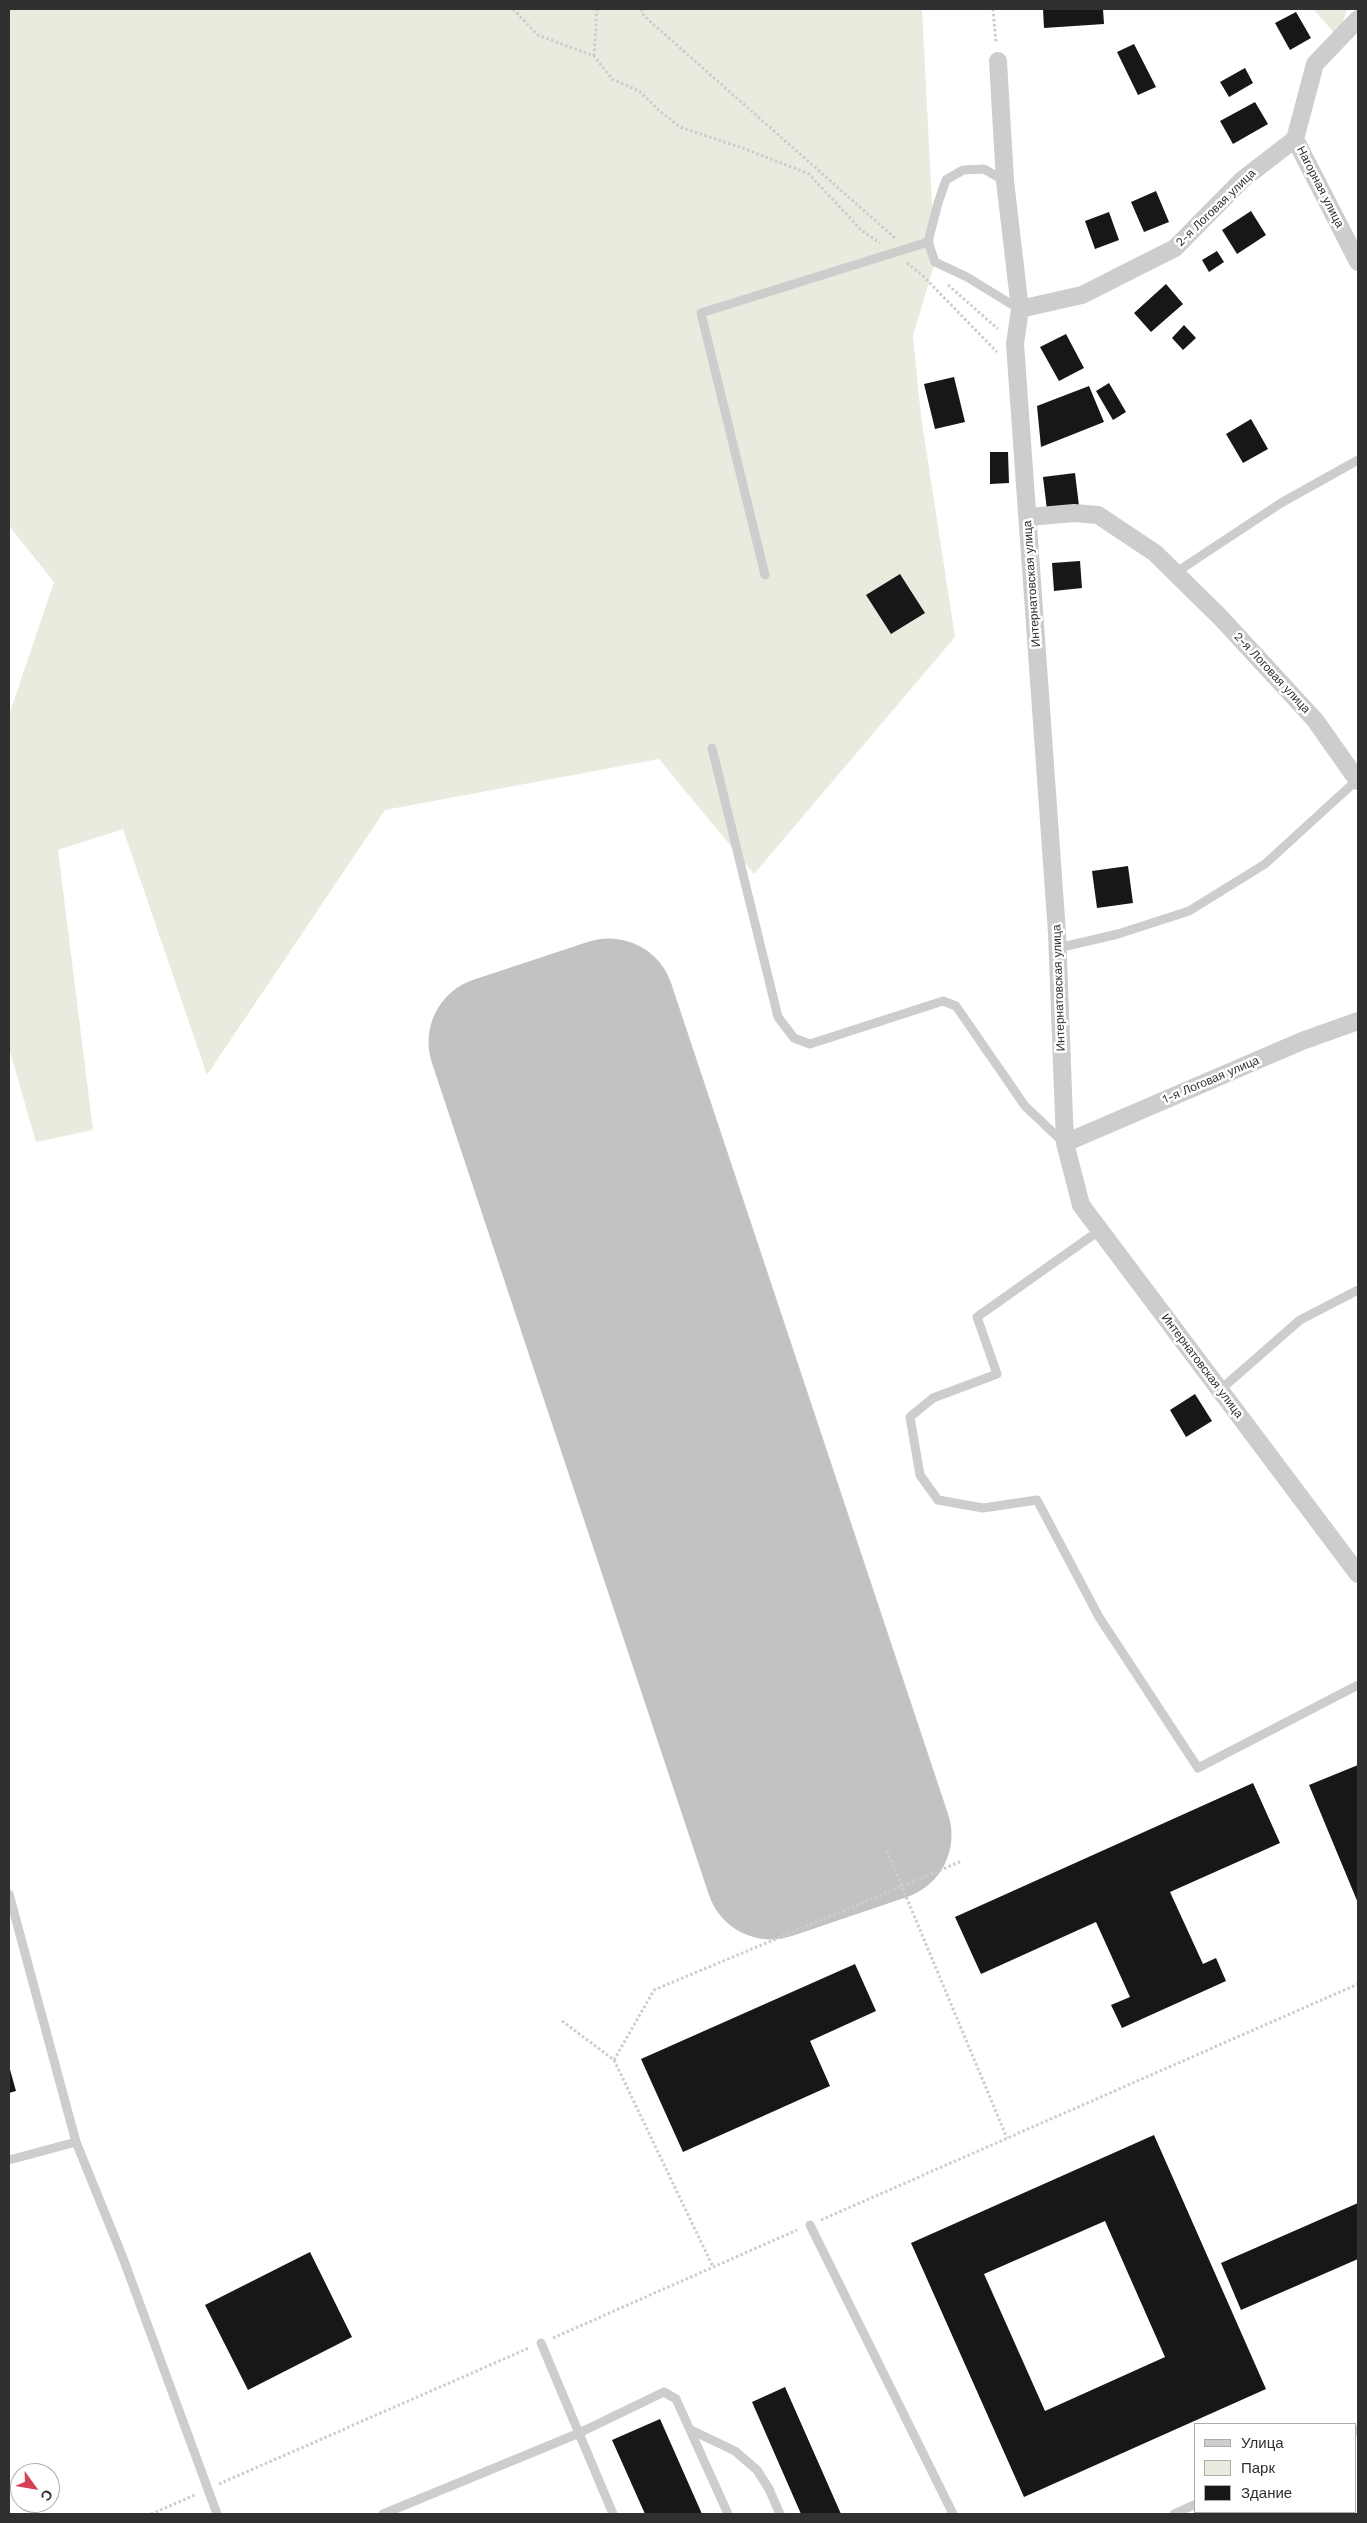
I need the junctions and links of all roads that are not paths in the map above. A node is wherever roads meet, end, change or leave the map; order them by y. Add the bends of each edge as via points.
1 (1358, 19) edge
2 (998, 62) road end
3 (1295, 138) junction
4 (1005, 181) junction
5 (928, 242) junction
6 (1358, 262) edge
7 (1020, 309) junction
8 (1358, 460) edge
9 (1028, 517) junction
10 (1175, 573) junction
11 (765, 575) dead end
12 (712, 748) dead end
13 (1358, 781) edge
14 (1058, 948) junction
15 (1358, 1021) edge
16 (1065, 1144) junction
17 (1100, 1230) junction
18 (1358, 1290) edge
19 (1220, 1390) junction
20 (1358, 1574) edge
21 (1358, 1685) edge
22 (9, 1894) edge
23 (76, 2142) junction
24 (9, 2160) edge
25 (810, 2225) road end
26 (541, 2343) road end
27 (691, 2430) junction
28 (577, 2434) junction
29 (1194, 2505) edge
30 (217, 2514) edge
31 (383, 2514) edge
32 (613, 2514) edge
33 (728, 2514) edge
34 (780, 2514) edge
35 (954, 2514) edge
36 (1174, 2514) edge

1 - 3 street via 1315,64
2 - 4 street, Интернатовская улица
3 - 6 street, Нагорная улица
3 - 7 street, 2-я Логовая улица via 1242,180 1175,248 1082,295
4 - 5 lane via 984,168 963,170 946,180
4 - 7 street, Интернатовская улица
5 - 7 lane via 935,262
5 - 11 lane via 701,313
7 - 9 street, Интернатовская улица via 1015,344
8 - 10 lane via 1282,503
9 - 10 street, 2-я Логовая улица via 1074,513 1098,516 1155,553
9 - 14 street, Интернатовская улица
10 - 13 street, 2-я Логовая улица via 1315,720
12 - 16 lane via 778,1017 794,1038 810,1044 943,1001 956,1006 1025,1106
13 - 14 lane via 1264,864 1189,911 1118,934
14 - 16 street, Интернатовская улица
15 - 16 street, 1-я Логовая улица via 1302,1041
16 - 17 street, Интернатовская улица via 1081,1205
17 - 19 street, Интернатовская улица
17 - 21 lane via 977,1317 997,1374 933,1398 910,1417 920,1475 938,1500 983,1508 1037,1500 1100,1617 1198,1768
18 - 19 lane via 1300,1320
19 - 20 street, Интернатовская улица
22 - 23 lane
23 - 24 lane
23 - 30 lane via 123,2258
25 - 35 lane
26 - 28 lane
27 - 28 lane via 676,2399 664,2392
27 - 33 lane
27 - 34 lane via 736,2452 757,2470
28 - 31 lane
28 - 32 lane
29 - 36 lane

